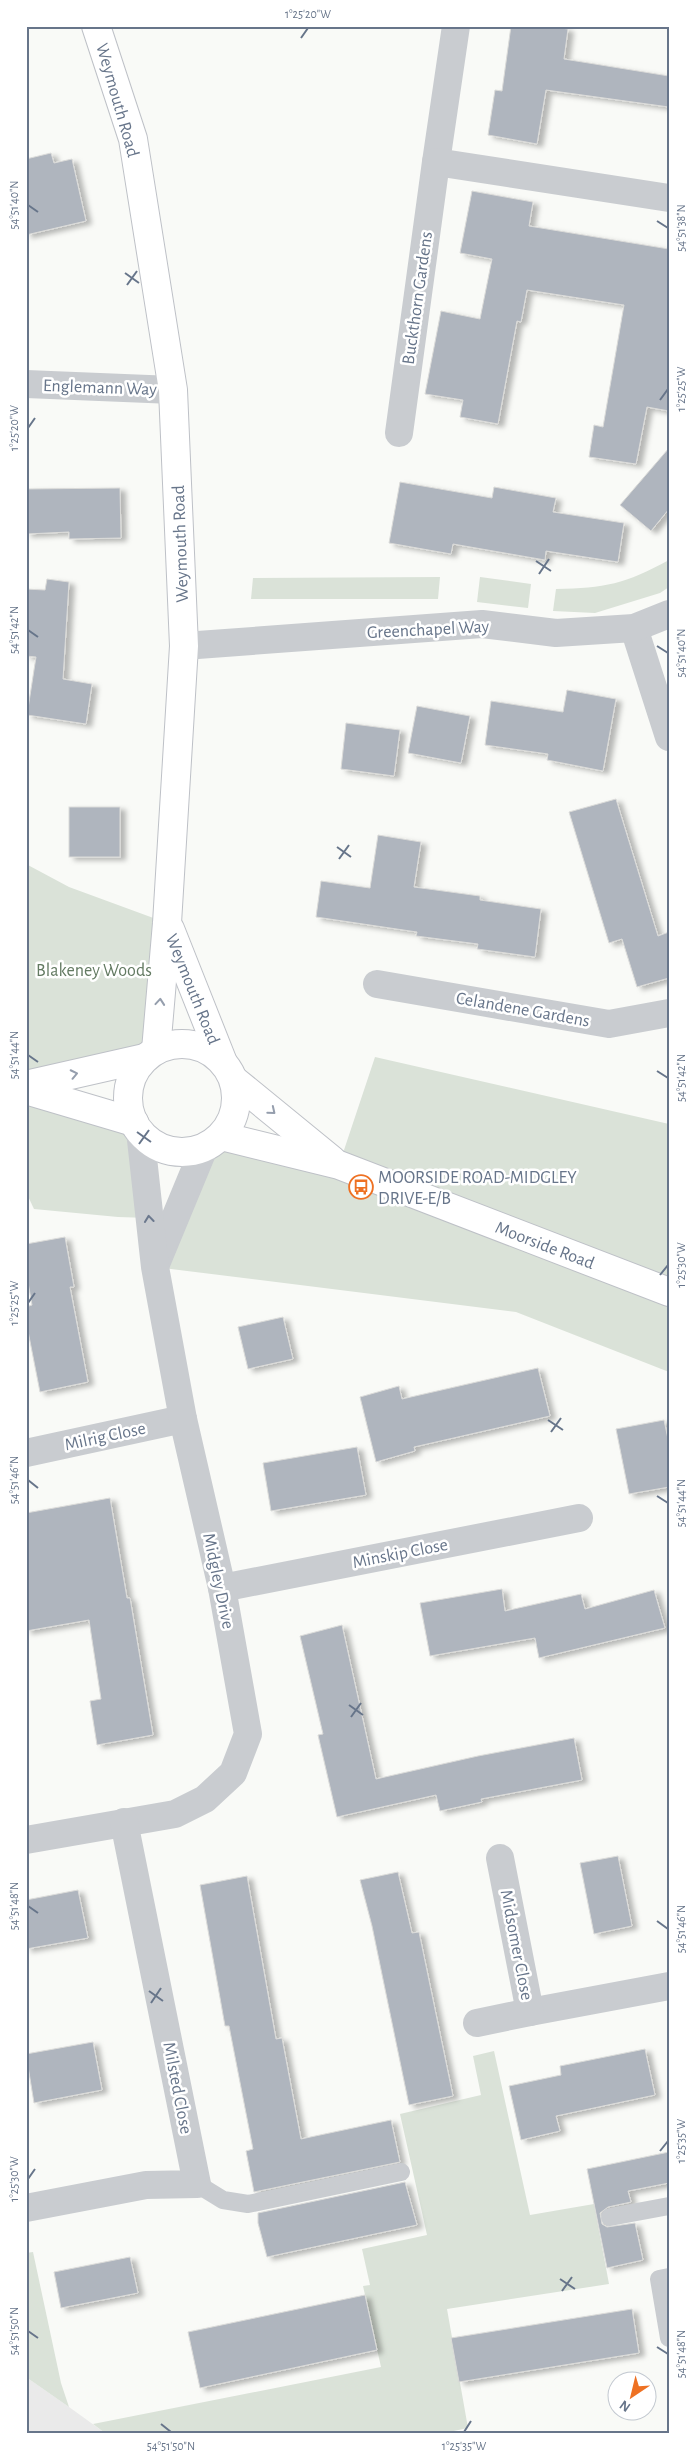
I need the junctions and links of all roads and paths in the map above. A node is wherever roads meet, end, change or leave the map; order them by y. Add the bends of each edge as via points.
1 (96, 26) edge
2 (456, 26) edge
3 (436, 162) junction
4 (669, 198) edge
5 (26, 384) edge
6 (173, 390) junction
7 (399, 433) dead end
8 (669, 614) edge
9 (634, 628) junction
10 (184, 646) junction
11 (669, 737) edge
12 (167, 923) junction
13 (377, 984) dead end
14 (669, 1013) edge
15 (151, 1054) junction
16 (228, 1070) junction
17 (26, 1084) edge
18 (26, 1090) edge
19 (137, 1126) junction
20 (213, 1142) junction
21 (338, 1165) junction
22 (155, 1267) junction
23 (669, 1292) edge
24 (183, 1419) junction
25 (26, 1453) edge
26 (578, 1518) dead end
27 (222, 1588) junction
28 (124, 1822) junction
29 (26, 1840) edge
30 (500, 1858) dead end
31 (669, 1986) edge
32 (530, 2012) junction
33 (477, 2023) dead end
34 (401, 2172) dead end
35 (197, 2184) junction
36 (669, 2206) edge
37 (26, 2208) edge
38 (610, 2217) dead end
39 (669, 2277) edge
40 (669, 2338) edge

1 - 6 street, Weymouth Road via 133,139
2 - 3 street, Buckthorn Gardens
3 - 4 street
3 - 7 street, Buckthorn Gardens
5 - 6 street, Englemann Way
6 - 10 street, Weymouth Road
8 - 9 street, Greenchapel Way
9 - 10 street, Greenchapel Way via 556,633 482,624
9 - 11 street
10 - 12 street, Weymouth Road
15 -> 12 street
12 - 16 street, Weymouth Road
13 - 14 street, Celandene Gardens via 609,1024
15 - 16 street via 182,1044 200,1046
17 -> 15 street
15 - 19 street via 136,1070 130,1088 129,1104
16 - 20 street via 236,1108 229,1125
16 -> 21 street
18 - 19 street
19 - 20 street via 154,1144 168,1150 186,1152
22 -> 19 street, Midgley Drive
20 - 21 street
20 - 22 street
21 - 23 street, Moorside Road
22 - 24 street, Midgley Drive
24 - 25 street, Milrig Close
24 - 27 street, Midgley Drive
26 - 27 street, Minskip Close
27 - 28 street, Midgley Drive via 248,1734 233,1773 206,1799 175,1814
28 - 29 street, Midgley Drive
28 - 35 street, Milsted Close
30 - 32 street, Midsomer Close
31 - 32 street, Midsomer Close
32 - 33 street
34 - 35 lane via 248,2204 223,2200
35 - 37 street via 146,2185
36 - 38 lane
39 - 40 lane via 659,2279

